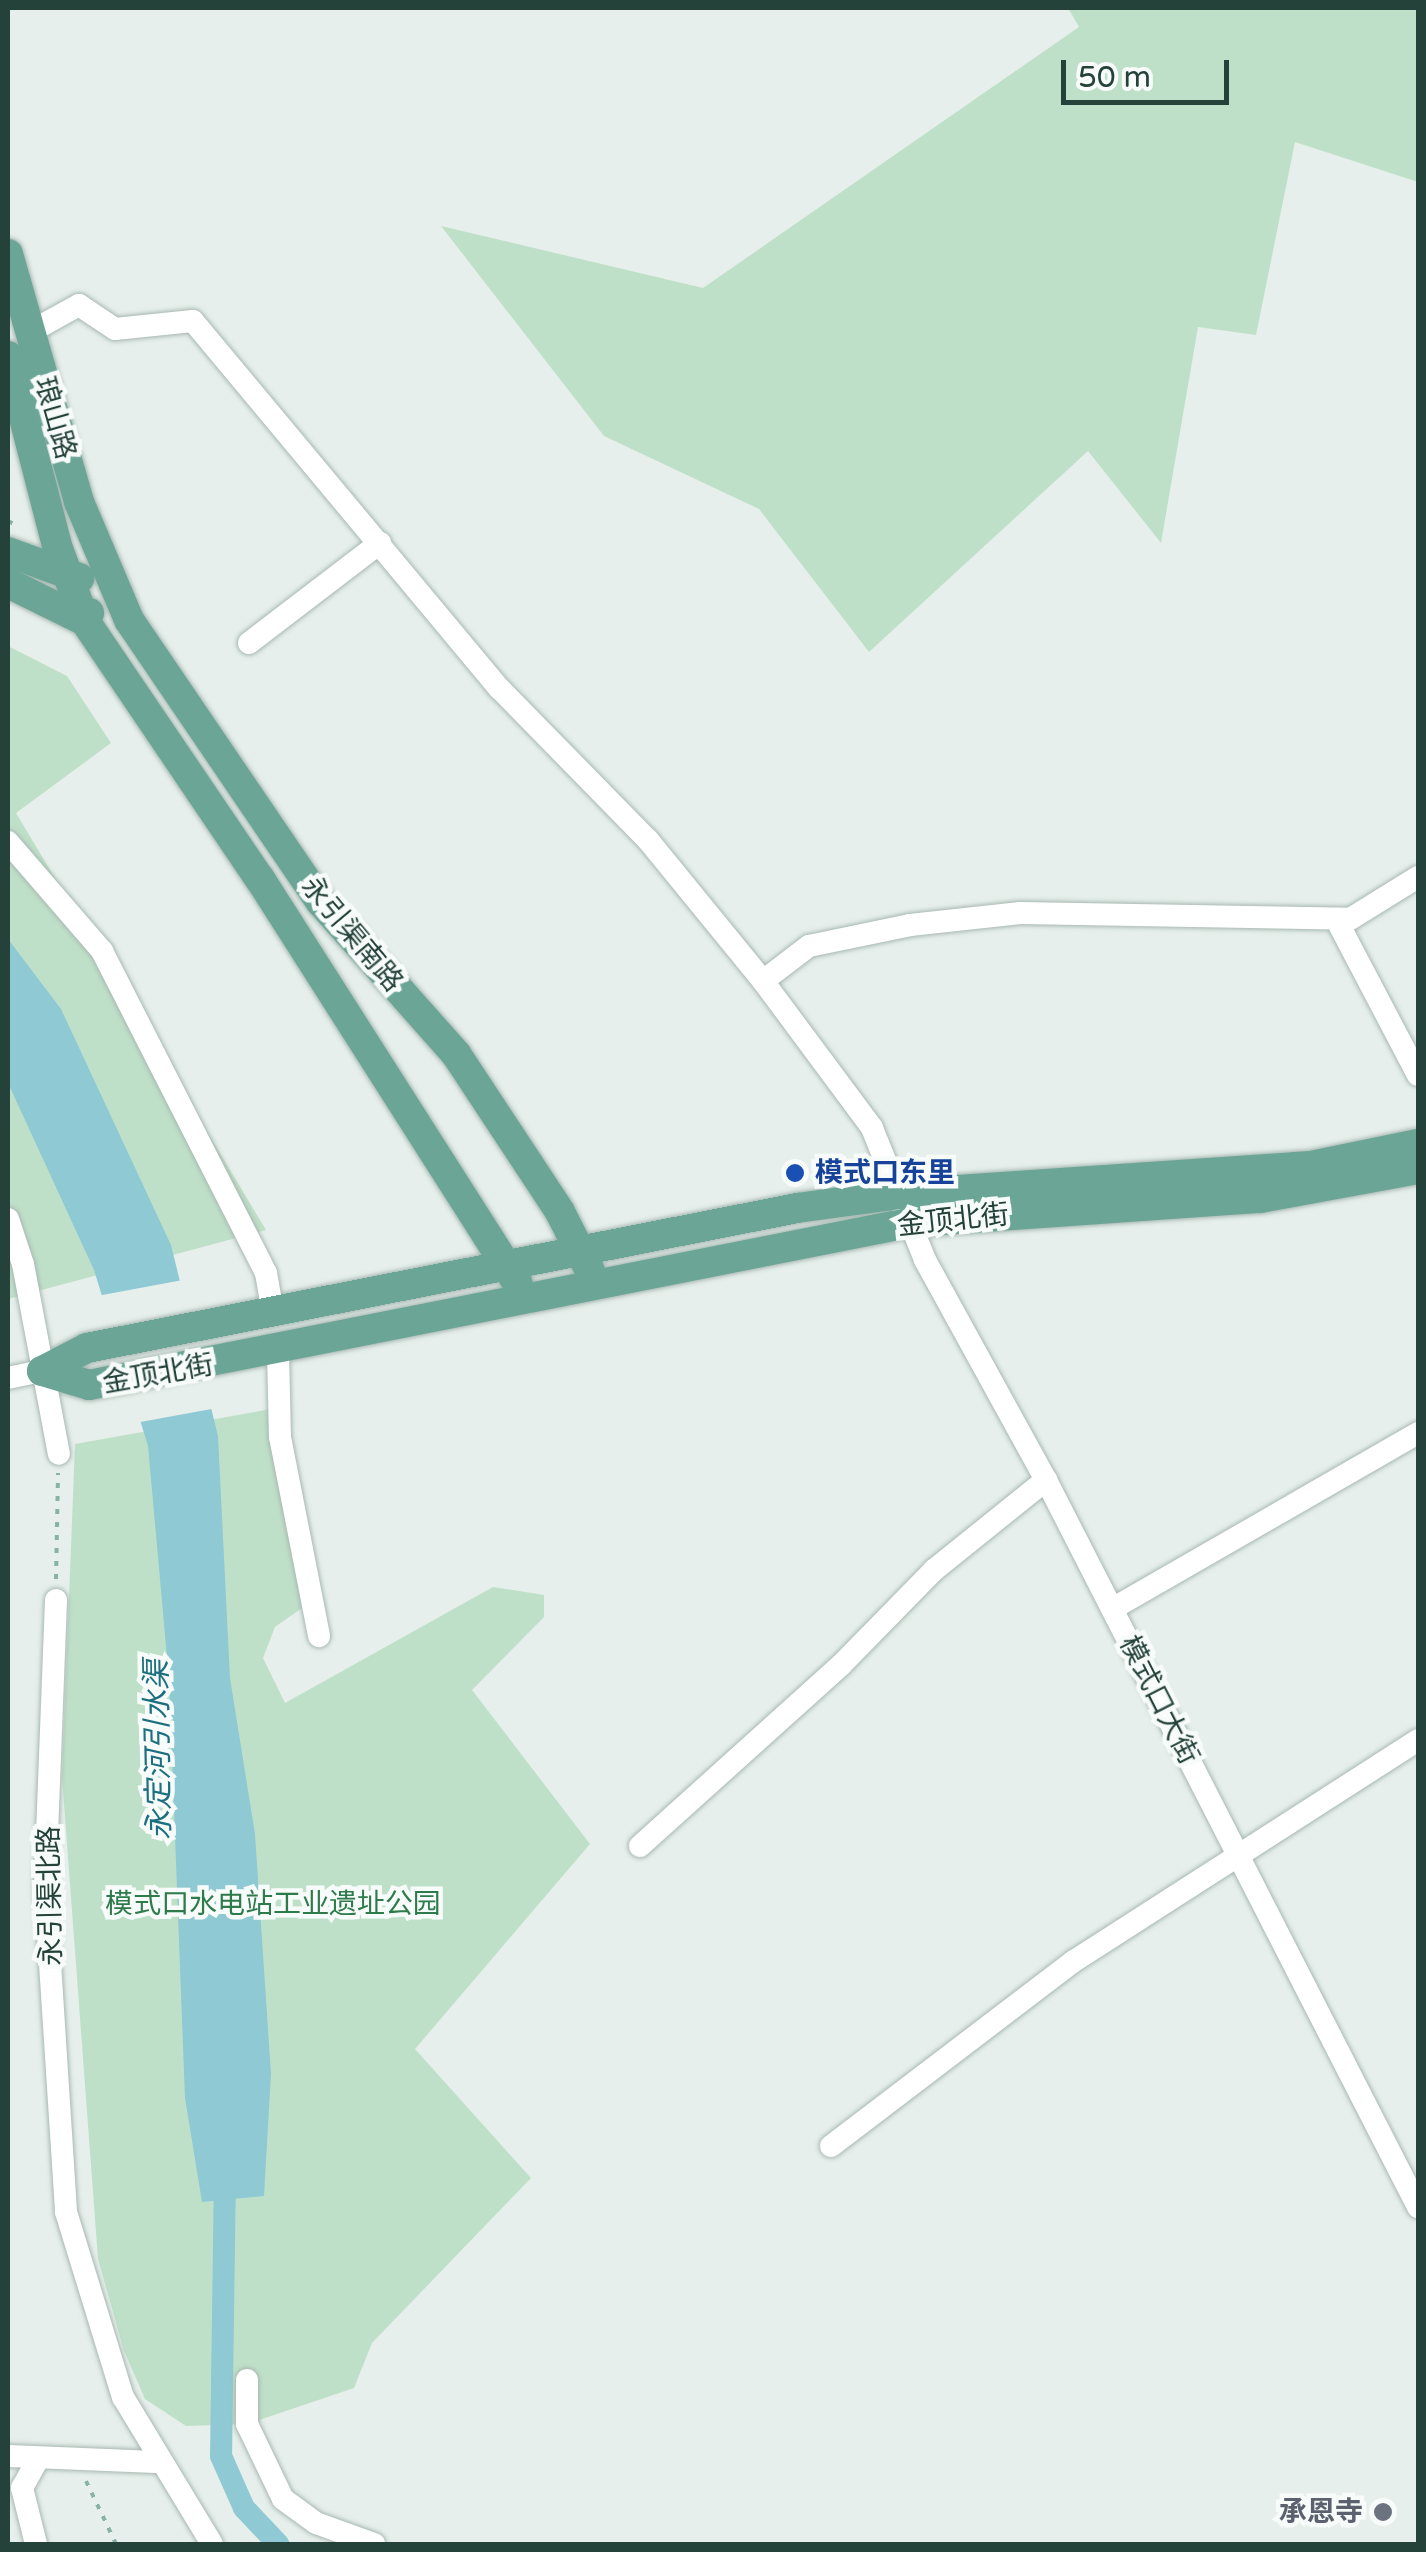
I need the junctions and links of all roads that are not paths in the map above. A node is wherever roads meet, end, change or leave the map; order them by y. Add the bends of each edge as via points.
1 (8, 254) edge
2 (30, 332) junction
3 (8, 356) edge
4 (380, 543) junction
5 (8, 552) edge
6 (69, 578) junction
7 (107, 580) junction
8 (8, 583) edge
9 (86, 621) junction
10 (249, 643) dead end
11 (8, 842) edge
12 (1418, 878) edge
13 (1336, 919) junction
14 (763, 981) junction
15 (1418, 1075) edge
16 (1418, 1144) edge
17 (1418, 1169) edge
18 (899, 1194) junction
19 (8, 1219) edge
20 (912, 1222) junction
21 (584, 1254) junction
22 (510, 1269) junction
23 (596, 1288) junction
24 (526, 1302) junction
25 (273, 1313) junction
26 (278, 1351) junction
27 (42, 1371) junction
28 (8, 1378) edge
29 (1418, 1433) edge
30 (58, 1454) road end
31 (1046, 1480) junction
32 (56, 1600) road end
33 (1112, 1609) junction
34 (319, 1636) dead end
35 (1418, 1740) edge
36 (640, 1846) dead end
37 (1238, 1852) junction
38 (831, 2146) dead end
39 (1418, 2207) edge
40 (247, 2380) dead end
41 (8, 2456) edge
42 (38, 2458) junction
43 (157, 2462) junction
44 (36, 2544) edge
45 (212, 2544) edge
46 (374, 2544) edge

1 - 2 main road, 琅山路
2 - 4 street via 79,306 115,329 193,321
2 - 7 main road, 琅山路
3 - 6 main road, 琅山路
4 - 10 street
4 - 14 street via 500,689 648,840
5 - 6 main road
6 - 7 main road
6 - 9 main road, 琅山路
7 - 9 main road
7 - 21 main road, 永引渠南路 via 290,860 364,955 456,1054
8 - 9 main road
9 - 22 main road, 永引渠南路
11 - 25 street via 102,951 266,1273
12 - 13 street via 1350,919
13 - 14 street via 1020,913 809,946
13 - 15 street
14 - 18 street via 872,1128
16 - 18 main road, 金顶北街 via 1312,1166
17 - 20 main road, 金顶北街 via 1260,1198
18 - 20 street, 模式口大街
18 - 21 main road, 金顶北街 via 797,1208
19 - 27 street
20 - 23 main road, 金顶北街
20 - 31 street, 模式口大街 via 925,1260
21 - 22 main road, 金顶北街
21 - 23 main road, 永引渠南路
22 - 24 main road, 永引渠南路
22 - 25 main road, 金顶北街
23 - 24 main road, 金顶北街
24 - 26 main road, 金顶北街
25 - 27 main road, 金顶北街 via 99,1346
26 - 27 main road, 金顶北街 via 89,1386
26 - 34 street via 280,1437
27 - 28 street
27 - 30 street
29 - 33 street
31 - 33 street, 模式口大街
31 - 36 street via 934,1570
32 - 43 street, 永引渠北路 via 45,1886 66,2212 123,2397
33 - 37 street, 模式口大街
35 - 37 street
37 - 38 street via 1074,1961
37 - 39 street, 模式口大街
40 - 46 street via 247,2424 283,2498 316,2523
41 - 42 street
42 - 43 street
42 - 44 street via 22,2488
43 - 45 street, 永引渠北路

